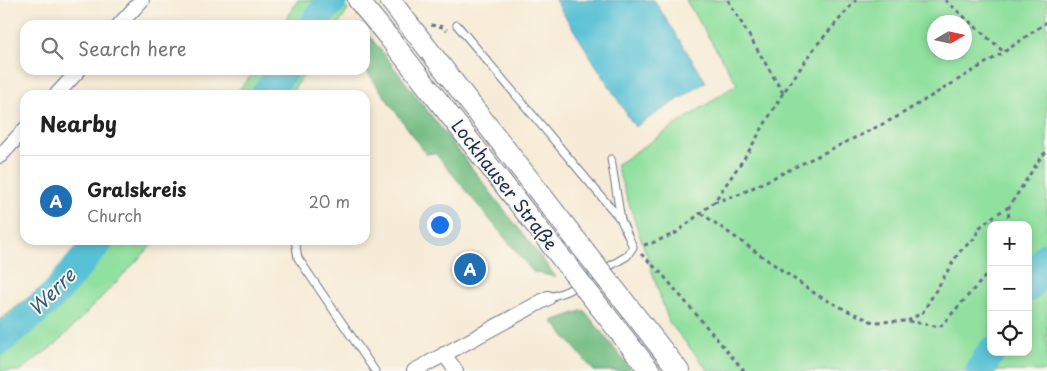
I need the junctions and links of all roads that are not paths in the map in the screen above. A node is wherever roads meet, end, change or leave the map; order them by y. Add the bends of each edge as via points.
1 (142, 0) edge
2 (358, 0) edge
3 (390, 0) edge
4 (124, 20) edge
5 (457, 25) dead end
6 (74, 75) edge
7 (61, 90) edge
8 (20, 135) edge
9 (0, 156) edge
10 (610, 159) dead end
11 (621, 220) junction
12 (296, 245) edge
13 (548, 298) joint
14 (444, 354) junction
15 (375, 371) edge
16 (414, 371) edge
17 (456, 371) edge
18 (650, 371) edge
19 (679, 371) edge

1 - 4 street
2 - 18 main road, Lockhauser Straße, bridge
3 - 19 main road, Lockhauser Straße, bridge
5 - 11 lane
6 - 7 street
8 - 9 street
10 - 11 lane
11 - 13 lane via 634,247 627,256 567,291
12 - 15 lane via 298,258
13 - 14 street
14 - 16 street
14 - 17 street

